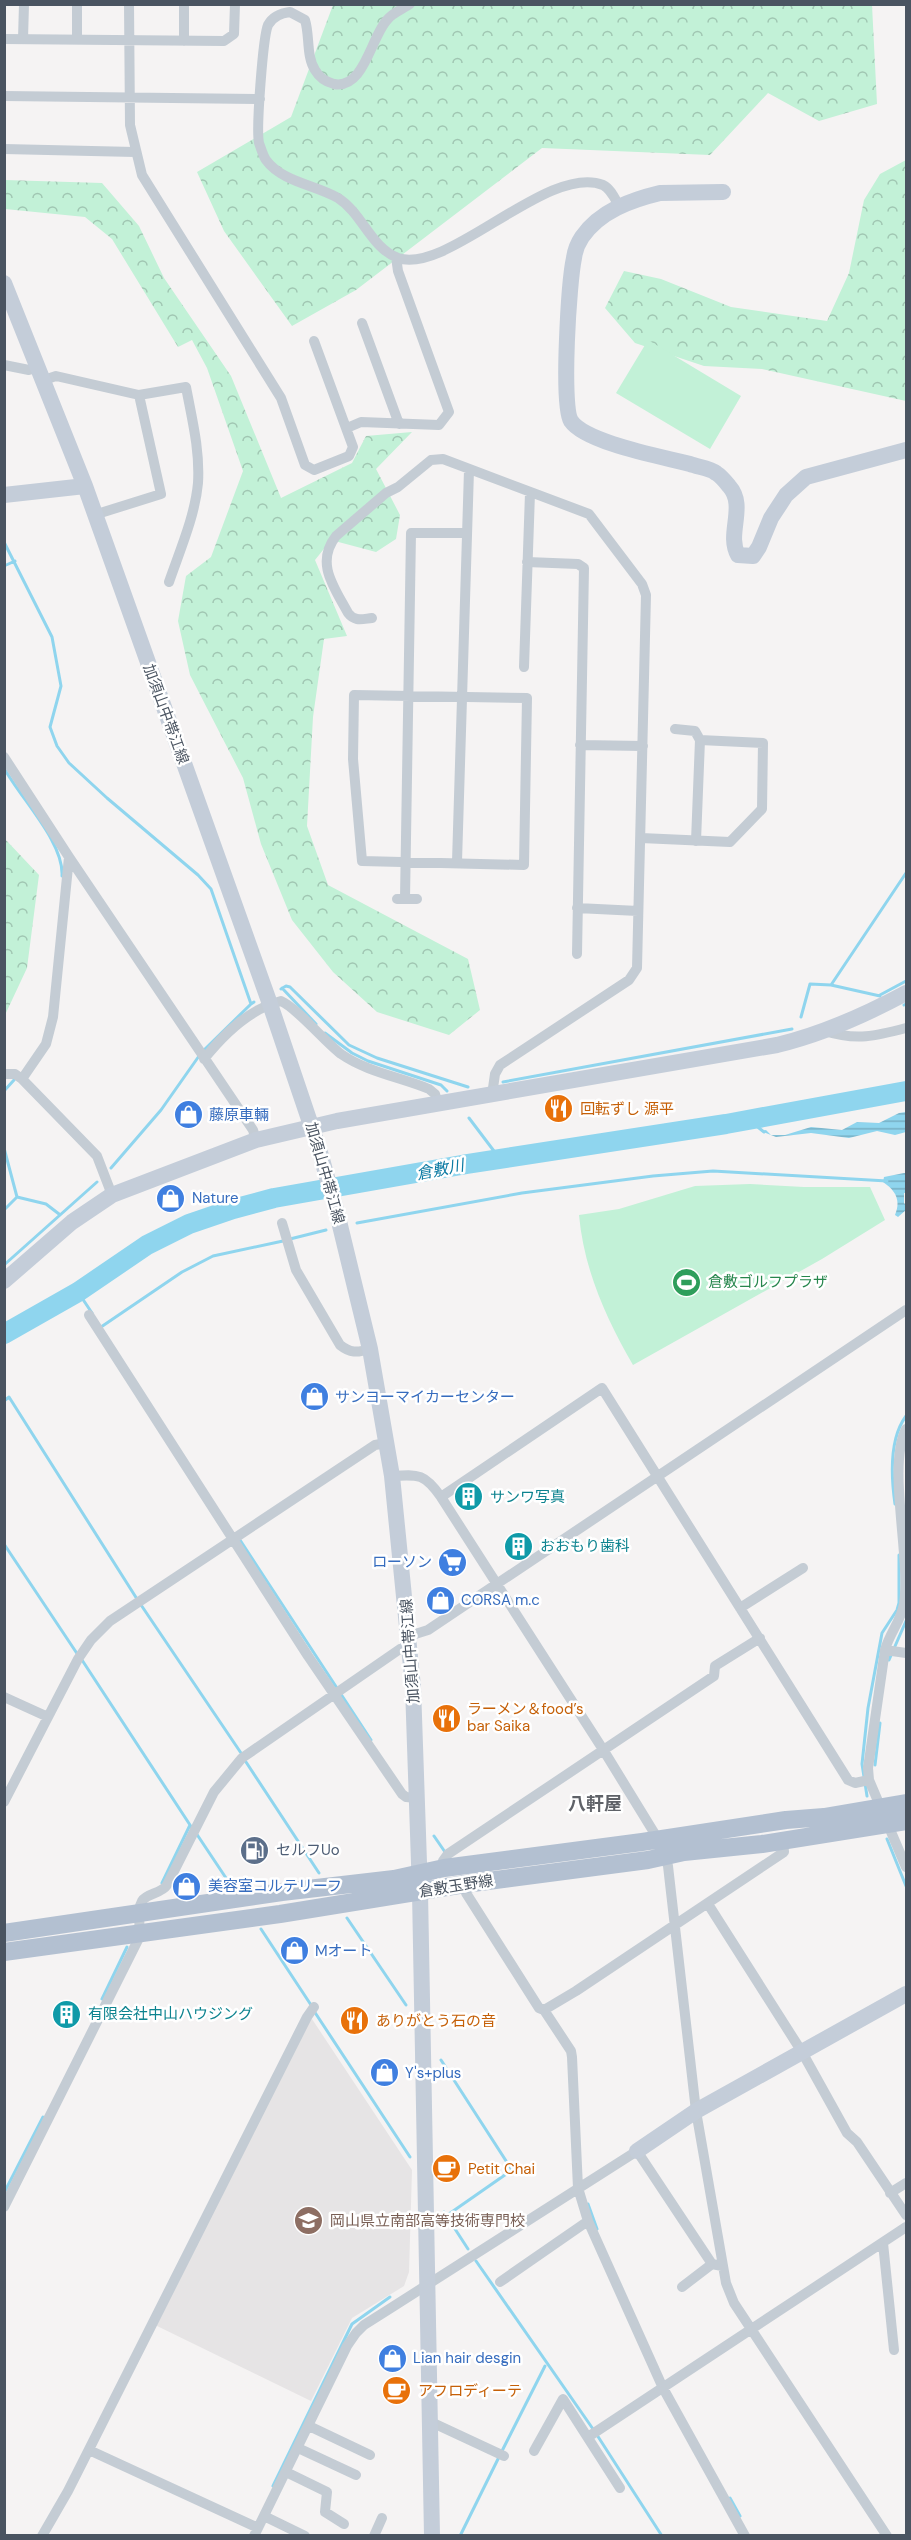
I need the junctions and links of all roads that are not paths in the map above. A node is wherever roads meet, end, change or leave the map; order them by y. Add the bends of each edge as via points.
1 (24, 4) edge
2 (77, 4) edge
3 (129, 4) edge
4 (184, 4) edge
5 (235, 4) edge
6 (410, 4) edge
7 (290, 8) edge
8 (4, 39) edge
9 (23, 39) junction
10 (77, 40) junction
11 (129, 40) junction
12 (184, 40) junction
13 (4, 96) edge
14 (129, 96) junction
15 (260, 99) junction
16 (4, 149) edge
17 (135, 152) junction
18 (723, 192) dead end
19 (619, 206) junction
20 (396, 257) junction
21 (4, 283) edge
22 (362, 323) dead end
23 (314, 342) dead end
24 (4, 364) edge
25 (41, 373) junction
26 (139, 394) junction
27 (399, 424) junction
28 (347, 428) junction
29 (906, 450) edge
30 (470, 470) junction
31 (85, 486) junction
32 (530, 492) junction
33 (4, 495) edge
34 (94, 515) junction
35 (466, 533) junction
36 (527, 562) junction
37 (169, 582) dead end
38 (372, 618) dead end
39 (524, 667) dead end
40 (407, 695) junction
41 (462, 696) junction
42 (675, 729) dead end
43 (700, 740) junction
44 (580, 746) junction
45 (644, 746) junction
46 (4, 757) edge
47 (641, 838) junction
48 (696, 841) junction
49 (69, 857) junction
50 (405, 862) junction
51 (458, 862) junction
52 (417, 899) dead end
53 (577, 908) junction
54 (638, 911) junction
55 (576, 954) dead end
56 (906, 993) edge
57 (270, 1004) junction
58 (906, 1028) edge
59 (825, 1031) junction
60 (202, 1056) junction
61 (4, 1074) edge
62 (22, 1079) junction
63 (492, 1095) junction
64 (438, 1104) junction
65 (312, 1126) junction
66 (256, 1140) junction
67 (112, 1196) junction
68 (285, 1233) dead end
69 (4, 1281) edge
70 (906, 1310) edge
71 (89, 1315) dead end
72 (370, 1349) junction
73 (906, 1429) edge
74 (386, 1443) junction
75 (392, 1476) junction
76 (657, 1476) junction
77 (441, 1497) junction
78 (237, 1537) junction
79 (803, 1568) dead end
80 (497, 1585) junction
81 (740, 1608) junction
82 (759, 1638) junction
83 (410, 1642) junction
84 (889, 1652) junction
85 (906, 1653) edge
86 (338, 1692) junction
87 (4, 1697) edge
88 (48, 1717) junction
89 (604, 1750) junction
90 (865, 1781) junction
91 (417, 1798) junction
92 (4, 1802) edge
93 (906, 1803) edge
94 (884, 1815) junction
95 (906, 1821) edge
96 (783, 1840) junction
97 (661, 1848) junction
98 (443, 1861) dead end
99 (906, 1867) edge
100 (420, 1873) junction
101 (465, 1884) junction
102 (420, 1892) junction
103 (708, 1904) junction
104 (141, 1923) junction
105 (675, 1926) junction
106 (4, 1933) edge
107 (4, 1952) edge
108 (906, 1994) edge
109 (312, 2009) dead end
110 (544, 2010) junction
111 (802, 2052) junction
112 (696, 2111) junction
113 (637, 2151) junction
114 (906, 2183) edge
115 (578, 2188) junction
116 (890, 2193) junction
117 (4, 2207) edge
118 (906, 2215) edge
119 (588, 2220) junction
120 (906, 2227) edge
121 (883, 2243) junction
122 (717, 2265) junction
123 (500, 2282) dead end
124 (428, 2285) junction
125 (682, 2287) dead end
126 (752, 2331) junction
127 (894, 2350) dead end
128 (665, 2387) junction
129 (431, 2422) junction
130 (309, 2426) junction
131 (588, 2437) junction
132 (298, 2448) junction
133 (89, 2450) junction
134 (534, 2451) dead end
135 (370, 2455) dead end
136 (504, 2456) dead end
137 (286, 2472) junction
138 (356, 2475) dead end
139 (620, 2488) dead end
140 (264, 2516) junction
141 (382, 2518) dead end
142 (344, 2524) dead end
143 (254, 2529) edge
144 (42, 2535) edge
145 (305, 2535) edge
146 (374, 2535) edge
147 (432, 2535) edge
148 (745, 2535) edge
149 (887, 2535) edge

1 - 9 street
2 - 10 street
3 - 11 street
4 - 12 street
5 - 12 street via 234,34 224,42
6 - 7 street via 388,18 357,75 346,84 324,80 315,71 305,20
7 - 15 street via 268,25
8 - 9 street
9 - 10 street
10 - 11 street
11 - 12 street
11 - 14 street
13 - 14 street
14 - 15 street
14 - 17 street
15 - 20 street via 259,142 266,160 282,173 338,198 352,209 384,250
16 - 17 street
17 - 28 street via 142,175 281,398 305,465 314,470 349,456 353,447
18 - 19 street via 660,193
19 - 20 street via 605,186 569,186 539,197 427,258
19 - 29 street via 596,221 583,236 573,258 566,391 567,408 577,427 589,436 614,444 715,471 737,501 733,546 738,555 748,557 759,548 786,495 806,477
20 - 27 street via 449,412 439,425
21 - 25 street, 加須山中帯江線
22 - 27 street
23 - 28 street
24 - 25 street
25 - 26 street
25 - 31 street, 加須山中帯江線
26 - 34 street via 161,494
26 - 37 street via 186,387 197,444 198,484
27 - 28 street via 361,422
30 - 32 street
30 - 35 street
30 - 38 street via 443,459 431,460 329,545 328,577 348,613 352,618
31 - 33 street
31 - 34 street, 加須山中帯江線
32 - 36 street
32 - 45 street via 589,514 642,584 646,595
34 - 57 street, 加須山中帯江線
35 - 40 street via 411,533
35 - 41 street
36 - 39 street
36 - 44 street via 578,564 584,568
40 - 41 street
40 - 50 street
40 - 50 street via 354,695 352,759 362,861
41 - 51 street
41 - 51 street via 527,698 524,865
42 - 43 street via 695,731
43 - 48 street
43 - 48 street via 763,743 762,809 730,843
44 - 45 street
44 - 53 street
45 - 47 street
46 - 49 street
47 - 48 street
47 - 54 street
49 - 60 street
49 - 62 street via 53,1017 42,1050
50 - 51 street
50 - 52 street via 401,899
53 - 54 street
53 - 55 street
54 - 63 street via 634,975 500,1065
56 - 59 street
57 - 60 street via 234,1027
57 - 64 street via 289,1004 321,1037 354,1062 429,1089
57 - 65 street, 加須山中帯江線
58 - 59 street via 846,1038
59 - 63 street via 777,1045
60 - 66 street
61 - 62 street
62 - 67 street via 97,1156
63 - 64 street
64 - 65 street
65 - 66 street
65 - 72 street, 加須山中帯江線
66 - 67 street
67 - 69 street via 72,1222
68 - 72 street via 296,1270 340,1345 347,1351
70 - 76 street
71 - 78 street
72 - 74 street, 加須山中帯江線
73 - 84 street via 900,1463 906,1556 904,1603 888,1639
74 - 75 street, 加須山中帯江線
74 - 78 street via 375,1445
75 - 77 street via 421,1476
75 - 83 street, 加須山中帯江線
76 - 77 street via 602,1388
76 - 80 street
76 - 81 street
77 - 80 street
78 - 86 street
78 - 88 street via 100,1630 80,1656
79 - 81 street
80 - 83 street
80 - 89 street
81 - 82 street
82 - 89 street via 715,1666 714,1676
82 - 90 street via 848,1780
83 - 86 street
83 - 91 street, 加須山中帯江線
84 - 85 street
84 - 90 street
86 - 91 street via 402,1794
86 - 104 street via 242,1758 214,1792 167,1885 141,1902
87 - 88 street
88 - 92 street
89 - 97 street
89 - 98 street
90 - 94 street
91 - 100 street, 加須山中帯江線
93 - 94 main road, 倉敷玉野線
94 - 95 main road, 倉敷玉野線
94 - 96 main road, 倉敷玉野線
94 - 97 main road, 倉敷玉野線
94 - 99 street
96 - 97 main road, 倉敷玉野線
96 - 103 street via 784,1852
97 - 100 main road, 倉敷玉野線
97 - 101 main road, 倉敷玉野線 via 648,1860
97 - 105 street
100 - 102 street, 加須山中帯江線
100 - 104 main road, 倉敷玉野線
101 - 102 main road, 倉敷玉野線
101 - 110 street via 466,1893 539,2008
102 - 104 main road, 倉敷玉野線
102 - 124 street, 加須山中帯江線
103 - 105 street
103 - 111 street
104 - 106 main road, 倉敷玉野線
104 - 107 main road, 倉敷玉野線
104 - 117 street
105 - 110 street
105 - 112 street
108 - 111 street
109 - 133 street
110 - 115 street via 571,2051
111 - 112 street
111 - 116 street via 847,2133
112 - 113 street
112 - 122 street
113 - 115 street
113 - 122 street
114 - 116 street
115 - 119 street
115 - 124 street
116 - 118 street
119 - 123 street
119 - 128 street
120 - 121 street
121 - 126 street
121 - 127 street
122 - 125 street
122 - 126 street
124 - 129 street, 加須山中帯江線
124 - 130 street via 356,2333
126 - 128 street
126 - 149 street
128 - 131 street
128 - 148 street
129 - 136 street
129 - 147 street, 加須山中帯江線
130 - 132 street
130 - 135 street
131 - 134 street via 563,2399
131 - 139 street
132 - 137 street
132 - 138 street
133 - 143 street
133 - 144 street
137 - 140 street
137 - 142 street via 327,2493 326,2512
140 - 143 street
140 - 145 street
141 - 146 street

